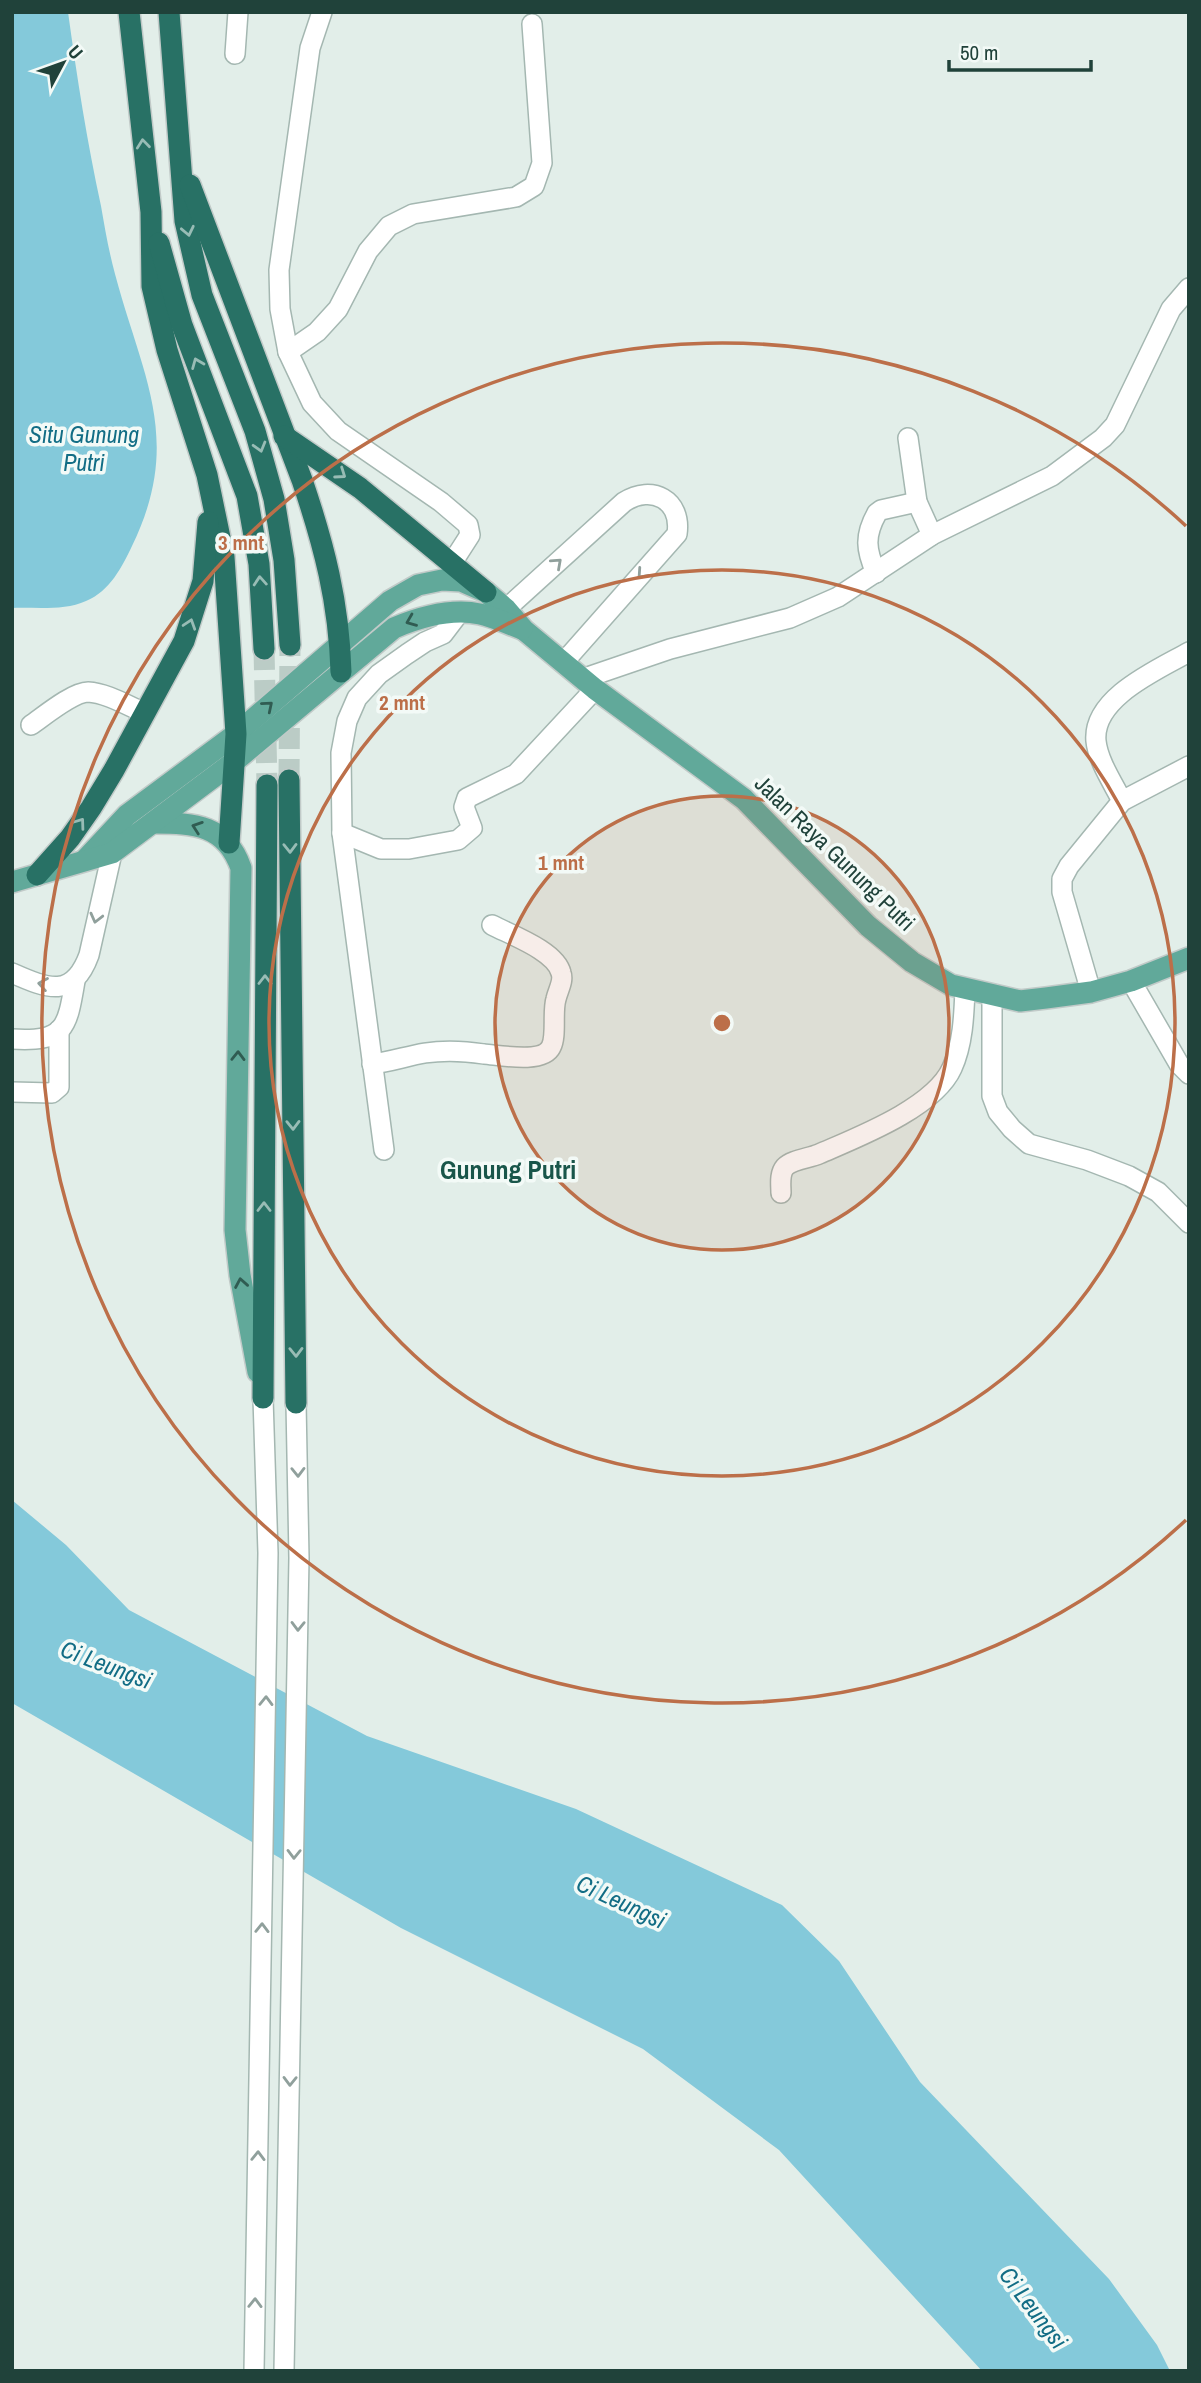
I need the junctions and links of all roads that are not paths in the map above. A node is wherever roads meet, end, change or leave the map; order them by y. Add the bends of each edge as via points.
1 (129, 12) edge
2 (169, 12) edge
3 (238, 12) edge
4 (322, 12) edge
5 (532, 24) dead end
6 (235, 54) dead end
7 (182, 163) junction
8 (151, 212) junction
9 (1189, 288) edge
10 (288, 352) junction
11 (284, 436) junction
12 (908, 438) dead end
13 (207, 475) junction
14 (917, 502) junction
15 (932, 535) junction
16 (452, 563) junction
17 (876, 573) junction
18 (486, 592) junction
19 (506, 609) junction
20 (460, 613) junction
21 (524, 630) junction
22 (290, 645) tunnel mouth
23 (340, 645) junction
24 (264, 649) tunnel mouth
25 (1189, 652) edge
26 (563, 663) junction
27 (341, 672) junction
28 (588, 684) junction
29 (145, 713) junction
30 (31, 725) dead end
31 (236, 734) junction
32 (235, 761) junction
33 (1189, 766) edge
34 (289, 780) tunnel mouth
35 (267, 785) tunnel mouth
36 (1122, 801) junction
37 (154, 823) junction
38 (342, 833) junction
39 (229, 843) junction
40 (112, 853) junction
41 (85, 860) junction
42 (37, 876) junction
43 (12, 882) edge
44 (492, 925) dead end
45 (1189, 958) edge
46 (12, 973) edge
47 (75, 981) junction
48 (1131, 981) junction
49 (965, 989) junction
50 (1091, 992) junction
51 (992, 996) junction
52 (59, 1030) junction
53 (12, 1039) edge
54 (372, 1064) junction
55 (1189, 1074) edge
56 (12, 1092) edge
57 (384, 1150) dead end
58 (781, 1193) dead end
59 (1189, 1223) edge
60 (262, 1398) junction
61 (296, 1404) joint
62 (254, 2371) edge
63 (284, 2371) edge

8 -> 1 highway
2 - 7 highway
3 - 6 street
4 - 10 street via 310,48 279,271
5 - 10 street via 542,163 534,186 516,197 413,214 388,226 368,251 338,309 317,332
7 - 11 highway
7 -> 22 highway via 185,221 202,295 255,431 274,499
8 - 13 highway via 152,286 166,350
24 -> 8 highway via 259,564 247,496 182,325
9 - 15 street via 1171,309 1115,425 1103,438 1052,476
10 - 16 street via 312,403 338,431 468,525 470,535
11 -> 16 highway via 360,488
11 - 23 highway via 327,556
12 - 14 street
29 -> 13 highway via 184,641 203,581 209,537
13 - 31 highway via 224,557
14 - 15 street
14 - 17 street via 881,510 874,518 867,553
15 - 17 street
16 - 18 highway
17 - 28 street via 838,597 790,618 670,649
18 - 19 main road
18 - 23 main road via 461,581 418,585 390,601
19 - 21 main road
19 -> 26 street via 624,502 642,494 667,501 676,515 677,534
20 - 21 main road via 480,614
20 -> 27 main road via 420,617 394,628
20 - 38 street via 443,634 379,674 357,698 341,753
21 - 26 main road, Jalan Raya Gunung Putri
23 - 27 highway
31 -> 23 main road
25 - 36 street via 1130,686 1099,717 1096,744
26 - 28 main road, Jalan Raya Gunung Putri
27 - 32 main road
28 - 38 street via 516,774 467,798 464,807 472,828 458,840 381,849
28 - 49 main road, Jalan Raya Gunung Putri via 744,799 877,933 912,962
29 - 30 street via 86,692
42 -> 29 highway via 91,808
31 - 32 highway
31 - 41 main road via 127,816
32 - 37 main road
32 - 39 highway
33 - 36 street
34 -> 61 highway
60 -> 35 highway
36 - 50 street via 1062,879
39 -> 37 main road via 187,823
37 - 40 main road
38 - 54 street
60 -> 39 main road via 235,1230 241,868
40 - 41 main road
40 -> 47 street via 89,955
41 - 42 main road
42 - 43 main road
44 - 54 street via 547,953 562,974 552,1046 547,1052 518,1058 444,1051
45 - 48 main road, Jalan Raya Gunung Putri
47 -> 46 street via 65,987 37,984
47 - 52 street via 70,1013
48 - 50 main road, Jalan Raya Gunung Putri
48 - 55 street
49 - 51 main road, Jalan Raya Gunung Putri
49 - 58 street via 964,1026 952,1069 936,1091 890,1121 787,1165
50 - 51 main road, Jalan Raya Gunung Putri via 1020,1001
51 - 59 street via 992,1096 1012,1129 1029,1144 1129,1176 1158,1192
52 - 53 street via 44,1040
52 - 56 street via 56,1091
54 - 57 street
62 -> 60 street via 268,1553
61 -> 63 street via 299,1558

